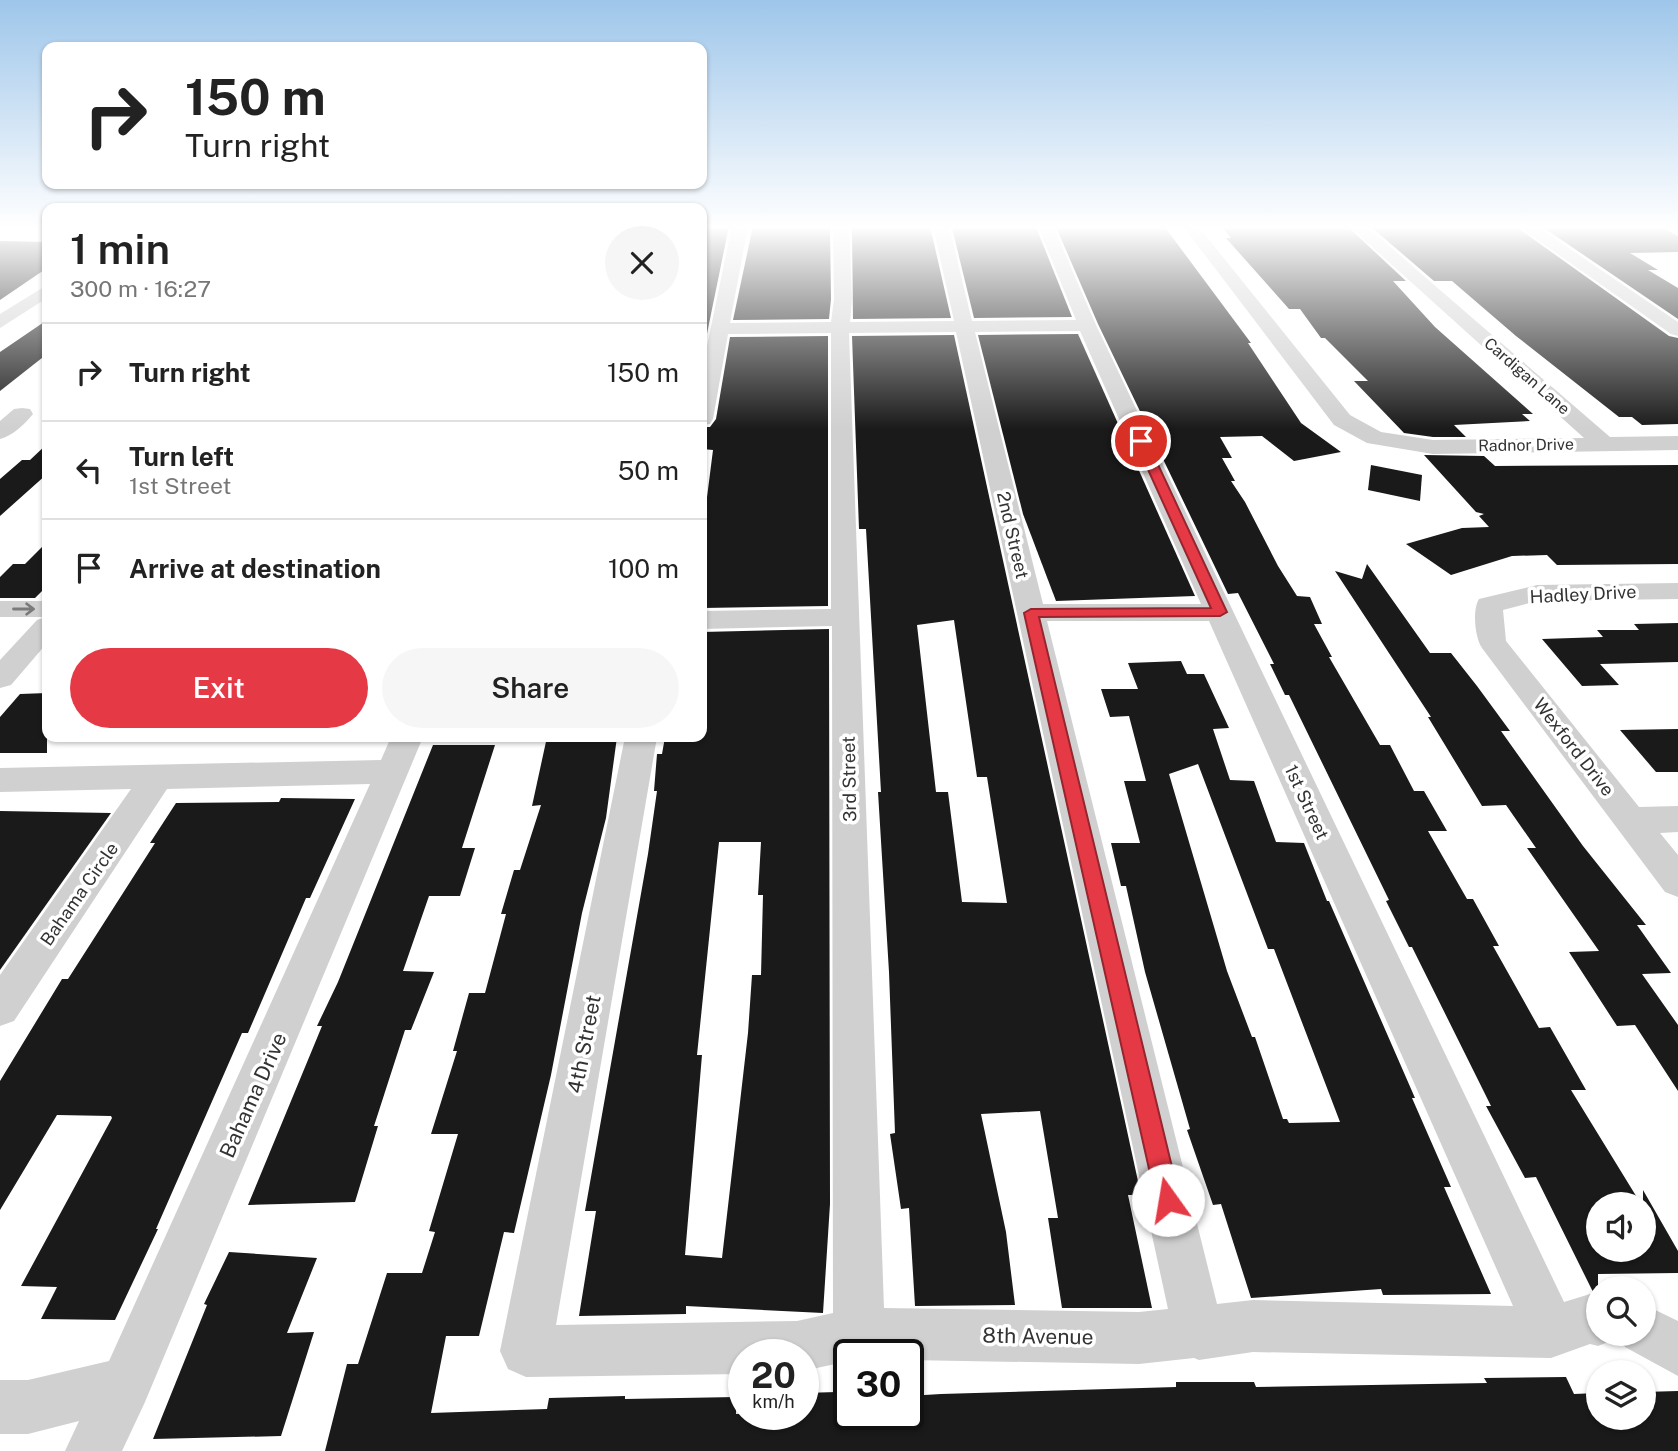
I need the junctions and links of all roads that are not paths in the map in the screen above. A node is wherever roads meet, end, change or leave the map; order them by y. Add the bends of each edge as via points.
1 (42, 294) edge
2 (726, 294) edge
3 (843, 294) edge
4 (956, 294) edge
5 (1074, 294) edge
6 (1243, 294) edge
7 (1433, 294) edge
8 (1625, 294) edge
9 (0, 322) edge
10 (1087, 325) junction
11 (840, 327) junction
12 (964, 327) junction
13 (719, 329) junction
14 (1678, 330) edge
15 (707, 393) edge
16 (22, 414) dead end
17 (0, 432) edge
18 (1603, 443) junction
19 (1678, 443) edge
20 (1678, 591) edge
21 (1489, 605) joint
22 (0, 609) edge
23 (42, 609) edge
24 (1220, 612) junction
25 (1031, 613) junction
26 (846, 617) junction
27 (707, 620) edge
28 (42, 631) edge
29 (0, 677) edge
30 (641, 742) edge
31 (400, 755) edge
32 (158, 778) junction
33 (0, 780) edge
34 (1678, 819) edge
35 (1631, 820) junction
36 (1678, 882) edge
37 (0, 1008) edge
38 (1574, 1326) edge
39 (859, 1333) junction
40 (1199, 1334) junction
41 (1656, 1337) edge
42 (1678, 1350) edge
43 (526, 1351) joint
44 (126, 1383) junction
45 (0, 1407) edge
46 (93, 1451) edge

1 - 9 street
2 - 13 street
3 - 11 street, 3rd Street
4 - 12 street, 2nd Street
5 - 10 street, 1st Street
6 - 18 street, Radnor Drive via 1342,420 1375,438 1433,447
7 - 18 street, Cardigan Lane
8 - 14 street
10 - 12 street
10 - 24 street, 1st Street
11 - 12 street
11 - 13 street
11 - 26 street, 3rd Street
12 - 25 street, 2nd Street
13 - 15 street
16 - 17 street
18 - 19 street, Radnor Drive
20 - 21 street, Hadley Drive via 1537,593
21 - 35 street, Wexford Drive via 1492,642
22 -> 23 street
24 - 25 street
24 - 38 street, 1st Street
25 - 40 street, 2nd Street
26 - 27 street
26 - 39 street, 3rd Street
28 - 29 street
30 - 43 street, 4th Street
31 - 32 street via 340,771
31 - 44 street, Bahama Drive
32 - 33 street
32 - 37 street, Bahama Circle
34 - 35 street
35 - 36 street, Wexford Drive
38 - 40 street, 8th Avenue via 1254,1326
39 - 40 street, 8th Avenue via 1139,1338
39 - 43 street, 8th Avenue via 797,1347
41 - 42 street
44 - 45 street via 28,1407
44 - 46 street, Bahama Drive

